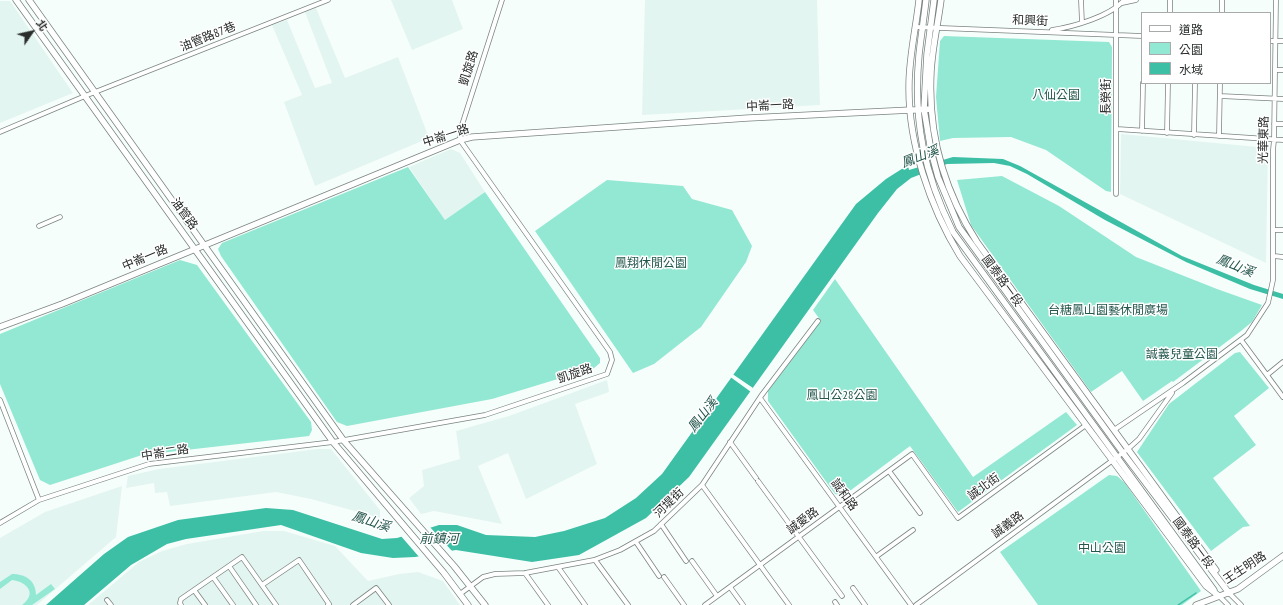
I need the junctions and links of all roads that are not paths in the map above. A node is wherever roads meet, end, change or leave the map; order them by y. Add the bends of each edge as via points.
1 (16, 0) edge
2 (29, 0) edge
3 (328, 0) edge
4 (502, 0) edge
5 (919, 0) edge
6 (926, 0) edge
7 (934, 0) edge
8 (941, 0) edge
9 (1081, 0) edge
10 (1116, 0) edge
11 (1136, 0) edge
12 (1170, 0) edge
13 (1222, 0) edge
14 (1276, 0) edge
15 (1123, 2) edge
16 (1116, 7) junction
17 (1170, 12) edge
18 (1222, 12) edge
19 (1082, 22) junction
20 (916, 27) junction
21 (923, 27) junction
22 (931, 27) junction
23 (938, 28) junction
24 (1044, 32) junction
25 (1116, 34) junction
26 (1141, 36) edge
27 (1271, 41) edge
28 (1275, 41) junction
29 (1283, 41) edge
30 (1275, 70) junction
31 (1283, 70) edge
32 (1143, 84) edge
33 (1168, 84) edge
34 (1195, 84) edge
35 (1220, 84) edge
36 (96, 92) junction
37 (85, 96) junction
38 (1220, 96) junction
39 (1275, 99) junction
40 (1283, 99) edge
41 (928, 109) junction
42 (911, 110) junction
43 (918, 110) junction
44 (1274, 124) junction
45 (1283, 124) edge
46 (1117, 129) junction
47 (1142, 131) junction
48 (0, 132) edge
49 (1167, 133) junction
50 (1194, 134) junction
51 (1219, 136) junction
52 (460, 140) junction
53 (1274, 140) junction
54 (1283, 140) edge
55 (934, 150) junction
56 (921, 155) junction
57 (929, 181) junction
58 (1116, 194) dead end
59 (60, 217) dead end
60 (39, 226) dead end
61 (1274, 230) junction
62 (1283, 230) edge
63 (203, 246) junction
64 (196, 248) junction
65 (1274, 256) junction
66 (1283, 257) edge
67 (818, 321) dead end
68 (0, 327) edge
69 (1240, 340) junction
70 (1283, 362) edge
71 (1267, 375) junction
72 (1183, 383) junction
73 (1283, 397) edge
74 (760, 398) junction
75 (0, 400) edge
76 (1086, 425) junction
77 (1114, 430) junction
78 (344, 441) junction
79 (333, 442) junction
80 (730, 442) junction
81 (1128, 449) junction
82 (912, 454) joint
83 (1123, 454) junction
84 (1115, 459) junction
85 (889, 471) junction
86 (1146, 479) junction
87 (702, 485) junction
88 (40, 500) junction
89 (840, 506) junction
90 (920, 513) dead end
91 (0, 523) edge
92 (661, 524) junction
93 (913, 530) dead end
94 (798, 537) junction
95 (636, 542) junction
96 (877, 556) junction
97 (1283, 556) edge
98 (595, 560) junction
99 (686, 561) dead end
100 (692, 561) dead end
101 (760, 565) junction
102 (228, 566) junction
103 (558, 567) junction
104 (525, 573) junction
105 (213, 577) junction
106 (262, 585) junction
107 (471, 586) junction
108 (730, 587) junction
109 (853, 588) dead end
110 (194, 590) junction
111 (1229, 593) junction
112 (460, 594) junction
113 (717, 596) junction
114 (842, 596) dead end
115 (1219, 596) junction
116 (107, 600) dead end
117 (707, 604) edge
118 (111, 605) edge
119 (181, 605) edge
120 (205, 605) edge
121 (233, 605) edge
122 (256, 605) edge
123 (276, 605) edge
124 (328, 605) edge
125 (353, 605) edge
126 (389, 605) edge
127 (468, 605) edge
128 (485, 605) edge
129 (548, 605) edge
130 (585, 605) edge
131 (628, 605) edge
132 (684, 605) edge
133 (744, 605) edge
134 (789, 605) edge
135 (865, 605) edge
136 (911, 605) edge
137 (916, 605) edge
138 (1196, 605) edge
139 (1208, 605) edge
140 (1228, 605) edge
141 (1241, 605) edge

1 - 37 street, 油管路
2 - 36 street, 油管路
3 - 36 street, 油管路87巷
4 - 52 street, 凱旋路
5 - 20 street
6 - 21 street
7 - 22 street
8 - 23 street
9 - 19 street
10 - 16 street, 長榮街
11 - 15 street
12 - 17 street
13 - 18 street
14 - 28 street, 光華東路
15 - 16 street
16 - 19 street
16 - 25 street, 長榮街
19 - 24 street
20 - 21 street, 和興街
20 - 42 street via 909,80
21 - 22 street, 和興街
21 - 43 street via 919,54
22 - 23 street, 和興街
22 - 41 street via 925,72
23 - 24 street, 和興街
23 - 41 street
24 - 25 street, 和興街
25 - 26 street, 和興街
25 - 46 street, 長榮街
27 - 28 street
28 - 29 street
28 - 30 street, 光華東路
30 - 31 street
30 - 39 street, 光華東路
32 - 47 street
33 - 49 street
34 - 50 street
35 - 38 street
36 - 37 street, 油管路87巷
36 - 63 street, 油管路
37 - 48 street, 油管路87巷
37 - 64 street, 油管路
38 - 39 street
38 - 51 street
39 - 40 street
39 - 44 street, 光華東路
41 - 43 street, 中崙一路
41 - 55 street
42 - 43 street, 中崙一路
42 - 52 street, 中崙一路 via 748,118
42 - 56 street
43 - 56 street
44 - 45 street
44 - 53 street, 光華東路
46 - 47 street
46 - 58 street, 長榮街
47 - 49 street
49 - 50 street
50 - 51 street
51 - 53 street
52 - 63 street, 中崙一路
52 - 78 street, 凱旋路 via 610,352 610,368 607,374 599,378 485,416
53 - 54 street
53 - 61 street, 光華東路
55 - 77 street, 國泰路一段 via 963,218 977,242
55 - 83 street, 國泰路一段 via 938,177 959,227
56 - 57 street
57 - 76 street, 國泰路一段 via 934,207 945,232 960,256
57 - 84 street, 國泰路一段 via 953,232
59 - 60 street
61 - 62 street
61 - 65 street, 光華東路
63 - 64 street, 中崙一路
63 - 78 street, 油管路
64 - 68 street, 中崙一路
64 - 79 street, 油管路
65 - 66 street
65 - 69 street, 光華東路 via 1274,280 1268,303
67 - 74 street, 河堤街
69 - 71 street
69 - 72 street
70 - 71 street
71 - 73 street
72 - 77 street
72 - 81 street via 1166,399 1139,439
74 - 80 street, 河堤街
74 - 89 street, 誠和路
75 - 88 street
76 - 82 street, 誠北街 via 958,518
76 - 84 street, 國泰路一段
77 - 81 street, 國泰路一段
78 - 79 street, 中崙二路
78 - 107 street
79 - 88 street, 中崙二路 via 149,464
79 - 112 street
80 - 87 street, 河堤街
80 - 94 street
81 - 83 street
81 - 86 street, 國泰路一段
82 - 85 street, 誠愛路
83 - 84 street
83 - 86 street, 國泰路一段
84 - 115 street, 國泰路一段
84 - 137 street, 誠義路
85 - 89 street, 誠愛路
85 - 90 street
86 - 111 street, 國泰路一段
87 - 92 street, 河堤街
87 - 101 street
88 - 91 street, 中崙二路
89 - 94 street, 誠愛路
89 - 96 street, 誠和路
92 - 95 street, 河堤街
92 - 99 street
93 - 96 street
94 - 101 street, 誠愛路
94 - 114 street
95 - 98 street, 河堤街
95 - 132 street
96 - 136 street, 誠和路
97 - 111 street, 王生明路
98 - 103 street, 河堤街
98 - 131 street
100 - 113 street
101 - 108 street, 誠愛路
101 - 134 street
102 - 105 street
102 - 106 street via 242,557
102 - 122 street
103 - 104 street, 河堤街
103 - 130 street
104 - 107 street, 河堤街 via 495,574 483,577
104 - 129 street
105 - 110 street
105 - 121 street
106 - 123 street
106 - 124 street via 298,560
107 - 112 street, 河堤街
107 - 128 street
108 - 113 street, 誠愛路
108 - 133 street
109 - 135 street
110 - 119 street via 182,598
110 - 120 street
111 - 115 street, 王生明路
111 - 141 street
112 - 127 street
113 - 117 street, 誠愛路
115 - 138 street, 王生明路
115 - 139 street
115 - 140 street
116 - 118 street
125 - 126 street via 376,588

